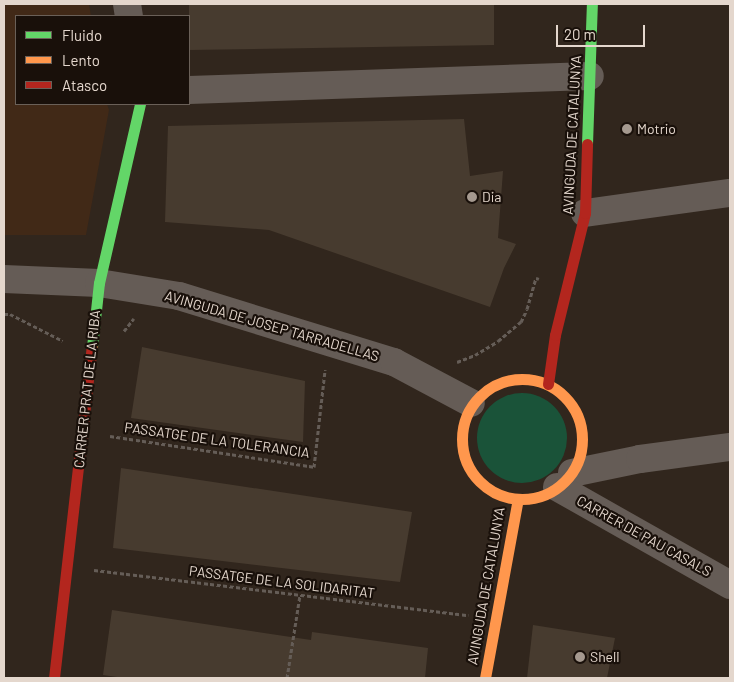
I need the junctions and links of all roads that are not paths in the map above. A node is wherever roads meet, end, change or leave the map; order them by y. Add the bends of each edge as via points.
1 (592, 4) edge
2 (590, 76) junction
3 (190, 90) edge
4 (140, 105) edge
5 (730, 192) edge
6 (585, 213) junction
7 (4, 279) edge
8 (99, 283) junction
9 (548, 384) junction
10 (471, 403) junction
11 (730, 447) edge
12 (565, 480) junction
13 (518, 499) junction
14 (730, 585) edge
15 (54, 678) edge
16 (484, 678) edge

1 - 2 street, AVINGUDA DE CATALUNYA
2 - 3 street
2 - 6 street, AVINGUDA DE CATALUNYA
4 - 8 street, CARRER PRAT DE LA RIBA
5 - 6 street
6 - 9 street, AVINGUDA DE CATALUNYA via 554,335
7 - 8 street, AVINGUDA DE JOSEP TARRADELLAS
8 - 10 street, AVINGUDA DE JOSEP TARRADELLAS via 179,296 394,362
8 - 15 street, CARRER PRAT DE LA RIBA
9 - 10 street via 526,379 505,381
9 - 12 street via 565,396 577,413 582,433 580,454
10 - 13 street via 463,425 462,446 467,466 480,482 497,494
11 - 12 street via 640,460
12 - 13 street via 538,497
12 - 14 street, CARRER DE PAU CASALS
13 - 16 street, AVINGUDA DE CATALUNYA

